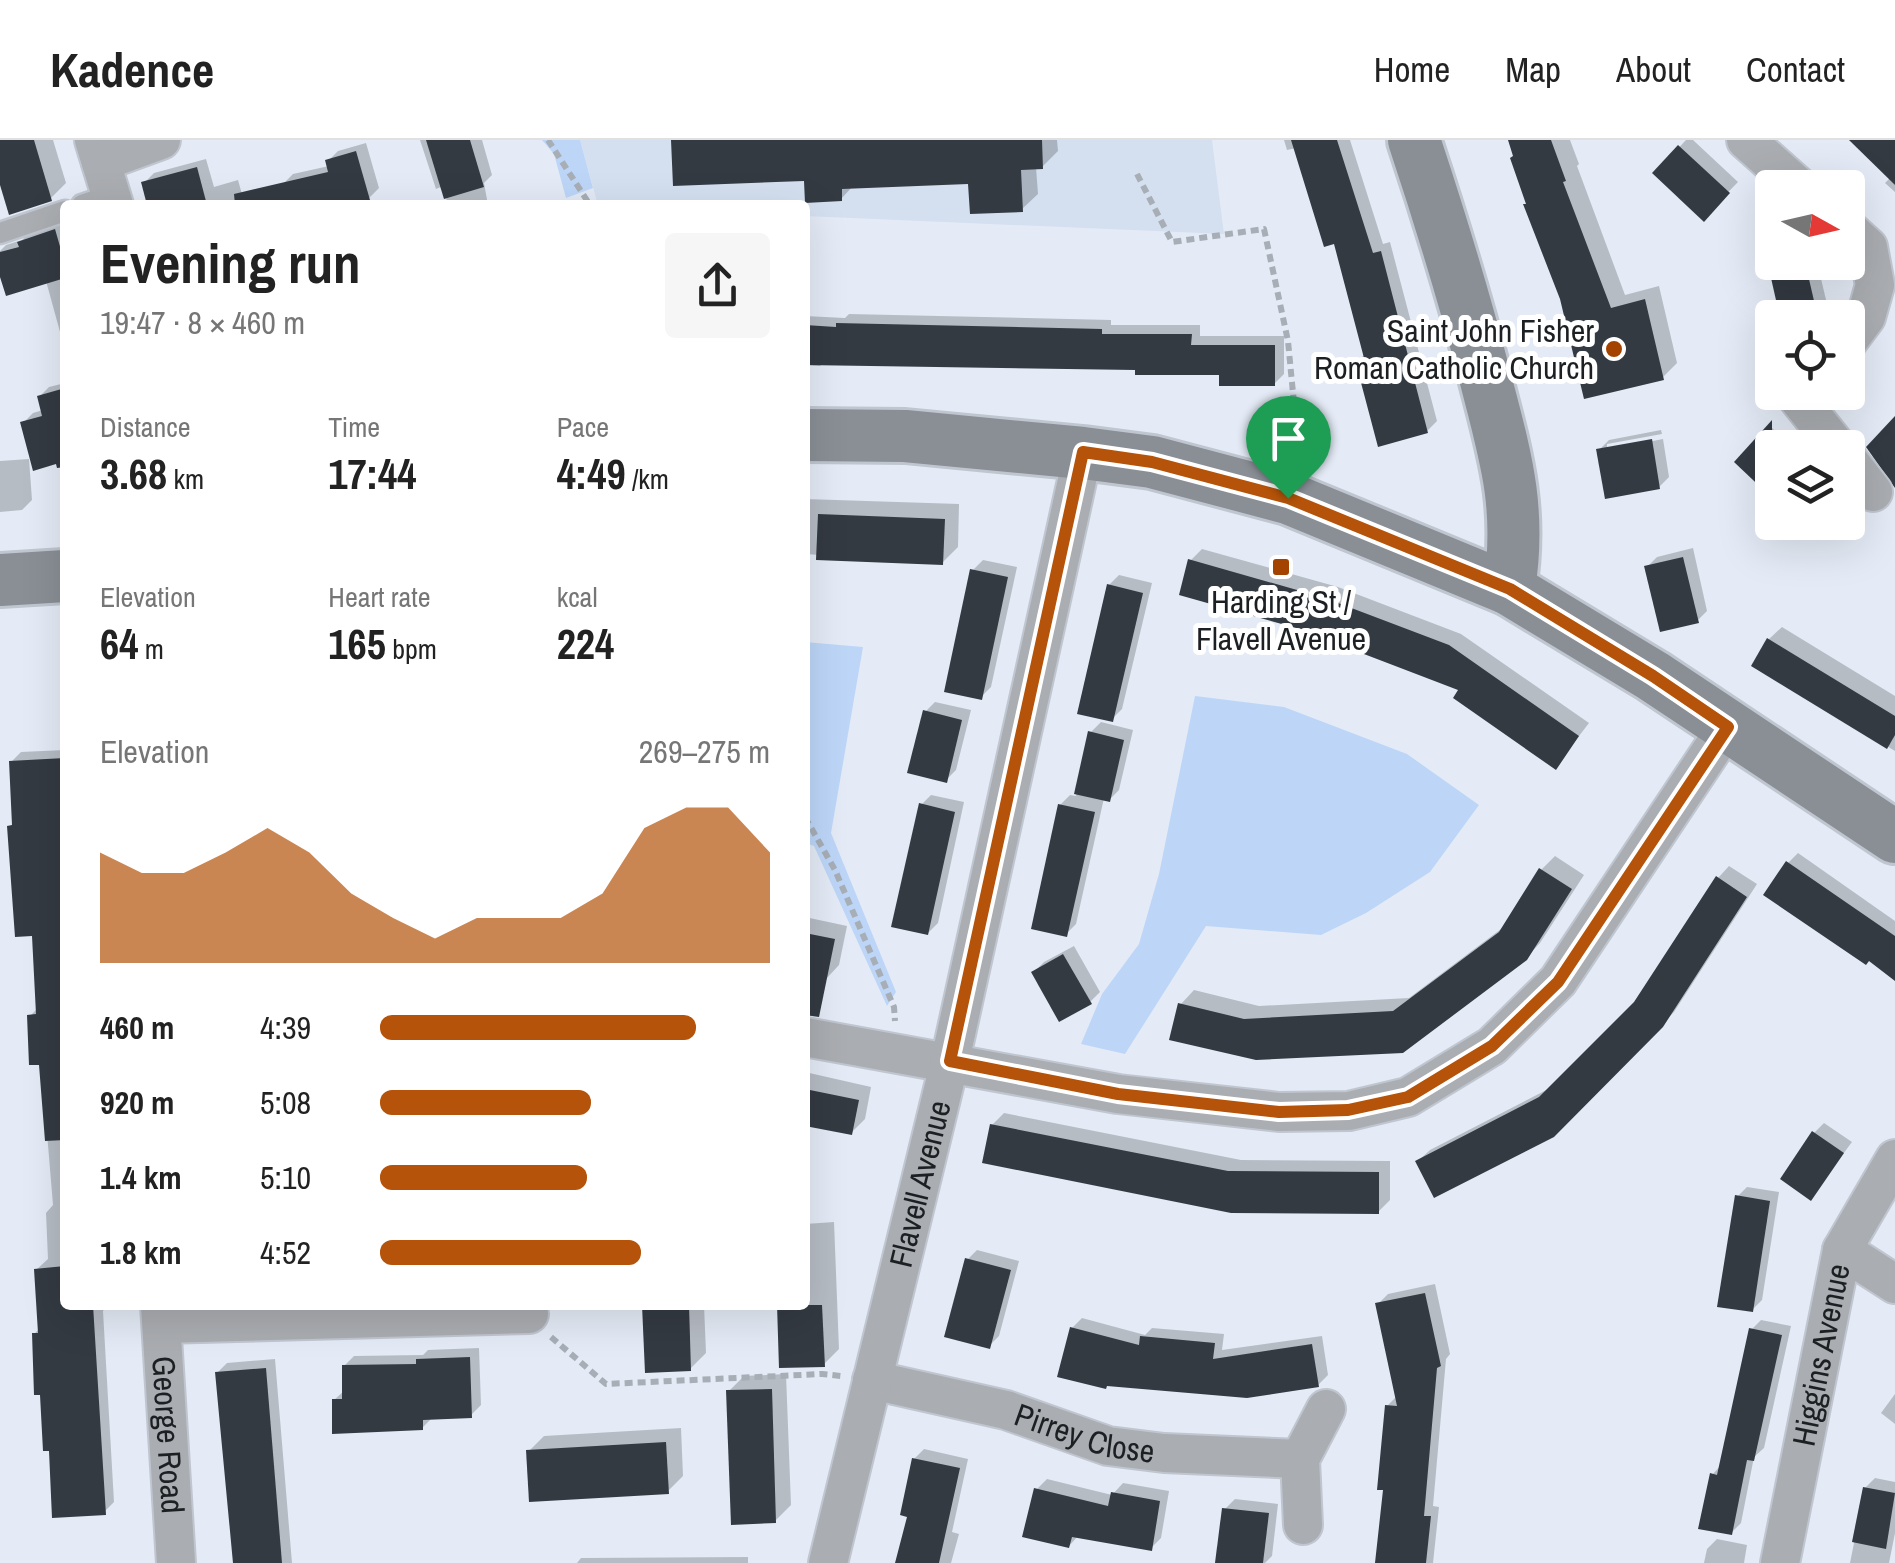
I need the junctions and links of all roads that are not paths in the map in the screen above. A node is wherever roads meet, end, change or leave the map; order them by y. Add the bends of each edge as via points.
1 (161, 140) edge
2 (1414, 140) edge
3 (1746, 140) edge
4 (1780, 170) edge
5 (101, 182) edge
6 (60, 213) edge
7 (0, 233) edge
8 (1865, 244) edge
9 (1865, 318) edge
10 (1807, 410) edge
11 (1824, 430) edge
12 (810, 434) edge
13 (1083, 452) junction
14 (1865, 482) edge
15 (1873, 492) dead end
16 (60, 576) edge
17 (0, 580) edge
18 (1510, 589) junction
19 (1728, 727) junction
20 (1895, 837) edge
21 (810, 1038) edge
22 (950, 1061) junction
23 (1895, 1159) edge
24 (1842, 1250) junction
25 (1895, 1284) edge
26 (161, 1314) edge
27 (529, 1314) road end
28 (872, 1380) junction
29 (1326, 1409) dead end
30 (1300, 1458) junction
31 (1304, 1524) dead end
32 (176, 1563) edge
33 (828, 1563) edge
34 (1780, 1563) edge

1 - 5 street
2 - 18 main road via 1450,247 1513,488
3 - 4 street
6 - 7 lane
8 - 9 street via 1876,285
10 - 11 street
12 - 13 main road
13 - 18 main road via 1152,462 1288,498
13 - 22 street, Flavell Avenue
14 - 15 street
16 - 17 main road
18 - 19 main road
19 - 20 main road
19 - 22 street via 1558,982 1492,1046 1408,1097 1348,1110 1279,1112 1118,1094
21 - 22 street
22 - 28 street, Flavell Avenue
23 - 24 street, Higgins Avenue
24 - 25 street
24 - 34 street, Higgins Avenue
26 - 27 street
26 - 32 street, George Road
28 - 30 street, Pirrey Close via 1006,1410 1108,1446
28 - 33 street, Flavell Avenue
29 - 30 street
30 - 31 street

